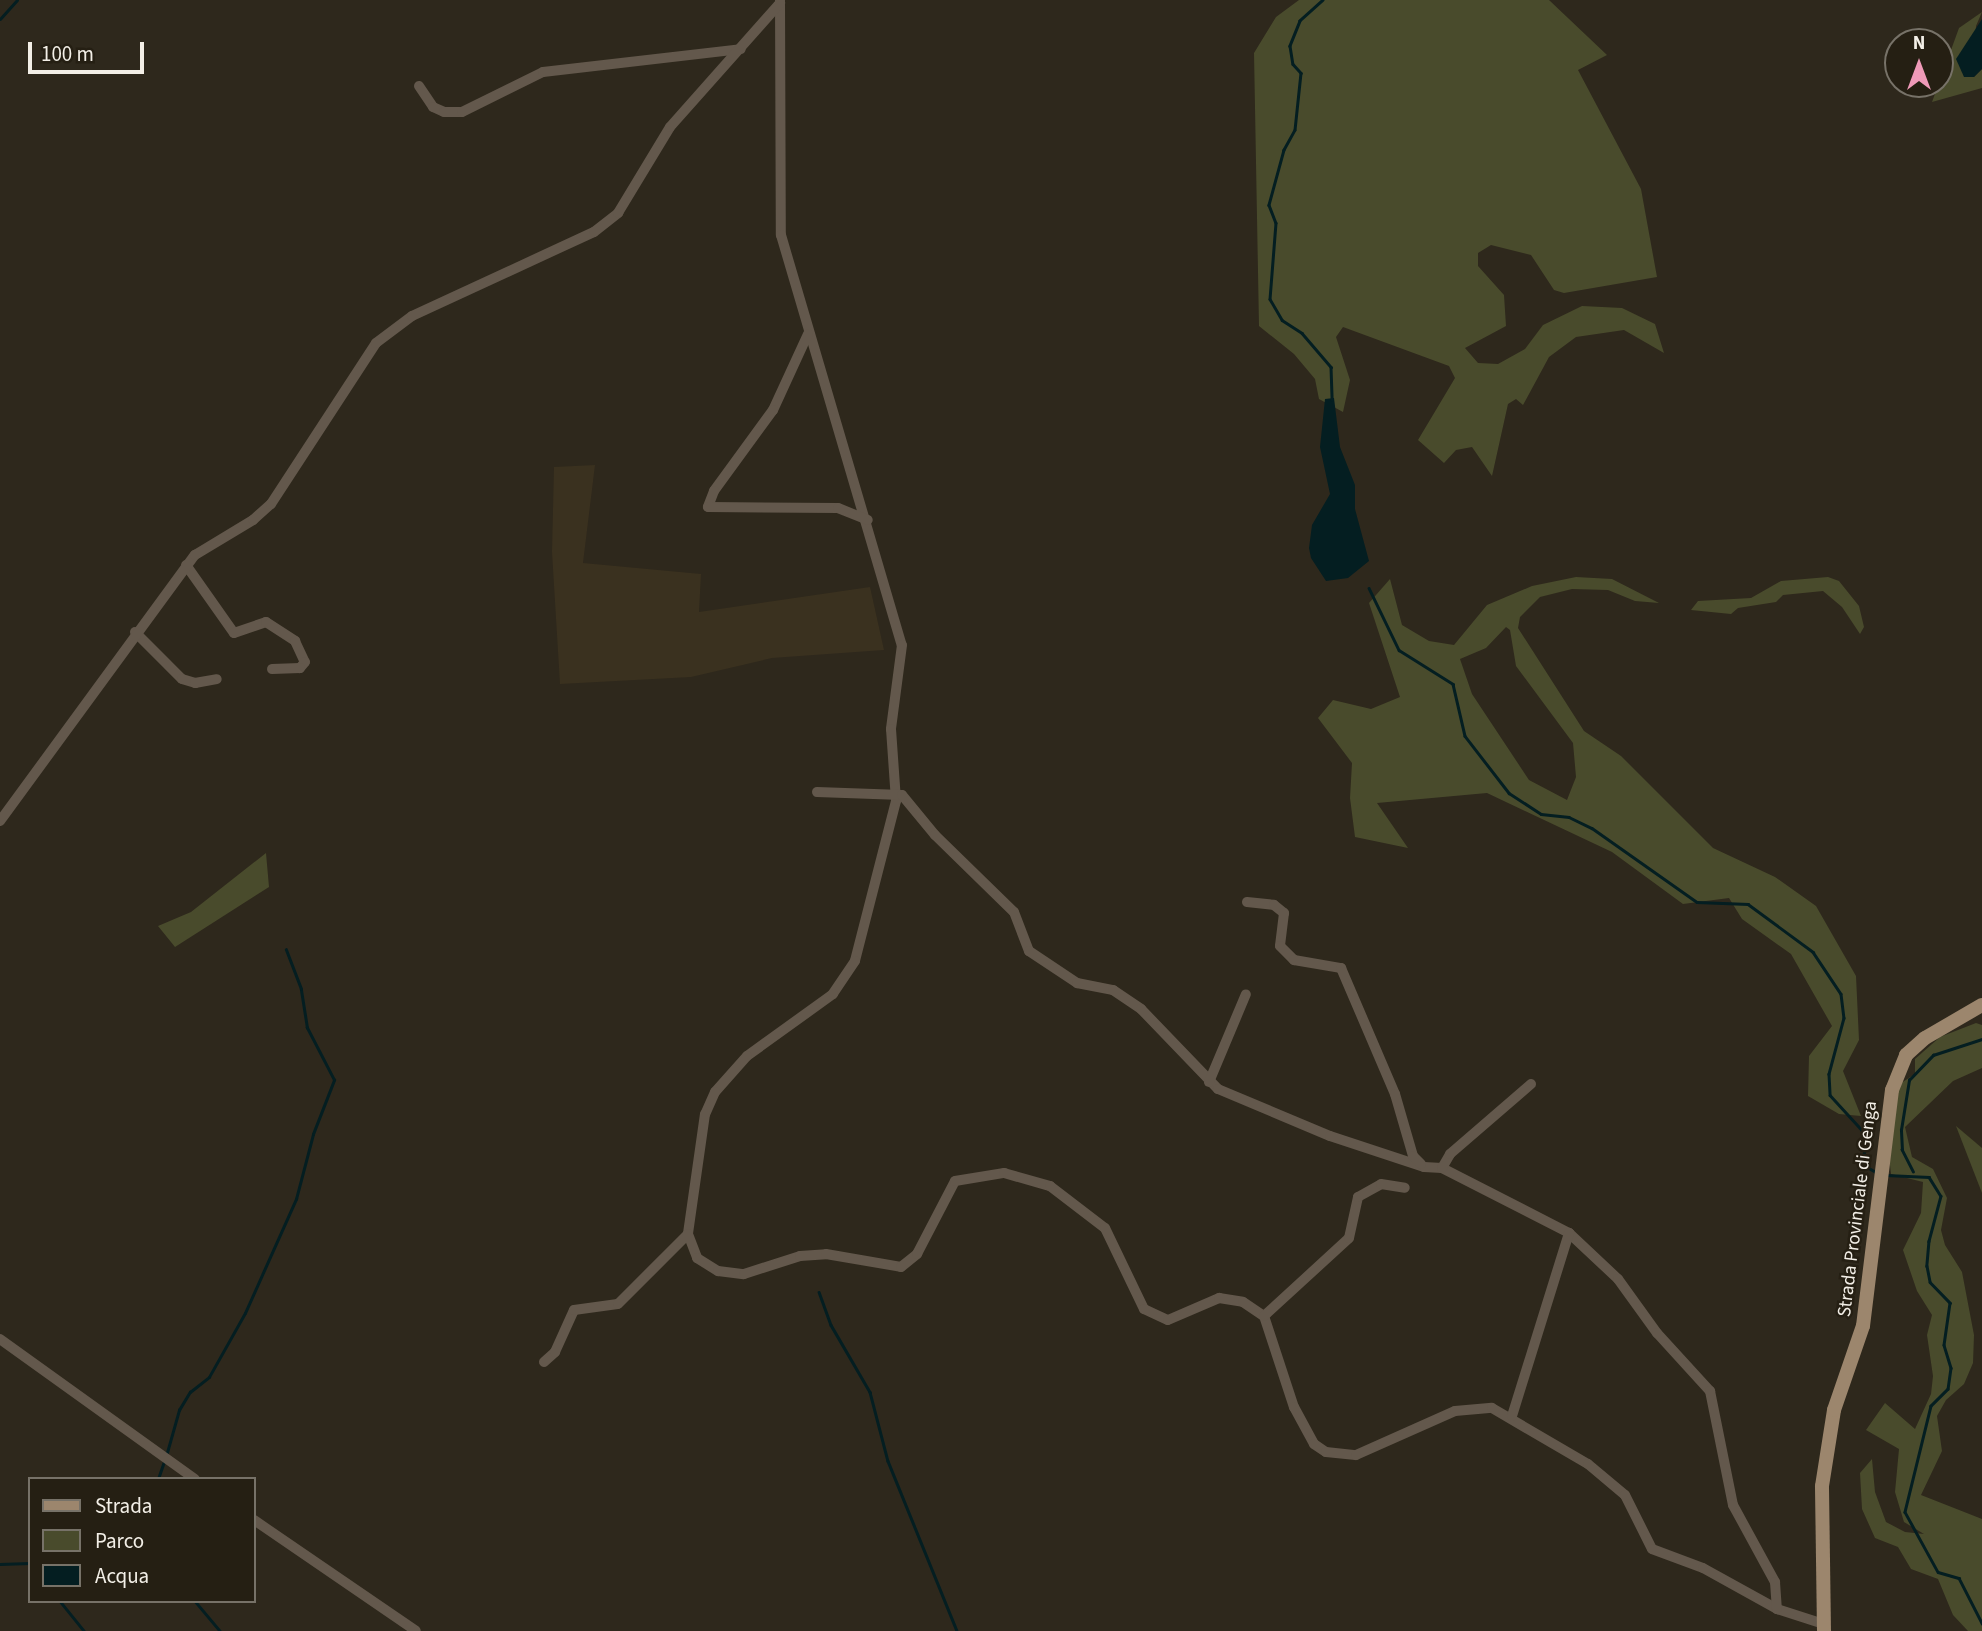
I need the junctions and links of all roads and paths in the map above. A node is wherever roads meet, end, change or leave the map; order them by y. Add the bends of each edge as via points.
1 (780, 2) edge
2 (741, 49) junction
3 (419, 86) dead end
4 (809, 331) junction
5 (868, 520) junction
6 (186, 565) junction
7 (135, 632) junction
8 (272, 669) dead end
9 (217, 679) dead end
10 (817, 792) dead end
11 (896, 793) junction
12 (0, 821) edge
13 (1247, 902) dead end
14 (1246, 994) dead end
15 (1982, 1005) edge
16 (1209, 1082) junction
17 (1531, 1084) dead end
18 (1424, 1167) junction
19 (1442, 1168) junction
20 (1405, 1188) dead end
21 (1569, 1233) junction
22 (688, 1234) junction
23 (1264, 1316) junction
24 (0, 1339) edge
25 (544, 1362) dead end
26 (1512, 1416) junction
27 (192, 1477) edge
28 (256, 1521) edge
29 (1777, 1609) junction
30 (1824, 1628) edge
31 (416, 1631) edge

1 - 2 street
1 - 4 street via 781,235
2 - 3 street via 543,72 462,112 433,107
2 - 6 street via 670,127 618,213 594,232 516,264 391,330 358,366 271,504
4 - 5 street
4 - 5 street via 773,410 714,491 708,508 824,508
5 - 11 street via 902,645 891,729
6 - 7 street
6 - 8 street via 234,633 266,622 295,641 305,662 300,668
7 - 9 street via 182,679 195,683
7 - 12 street
10 - 11 street
11 - 16 street via 1014,912 1029,951 1077,983 1113,990 1141,1009
11 - 22 street via 855,961 833,994 747,1056 715,1091 705,1114
13 - 18 street via 1273,905 1284,913 1280,946 1294,960 1340,968 1395,1094 1413,1156
14 - 16 street
15 - 30 main road, Strada Provinciale di Genga via 1925,1038 1906,1055 1892,1090 1863,1326 1834,1410 1822,1486
16 - 18 street via 1330,1136
17 - 19 street via 1450,1154
18 - 19 street
19 - 21 street
20 - 23 street via 1381,1184 1358,1198 1349,1238
21 - 26 street
21 - 29 street via 1618,1279 1657,1334 1710,1391 1733,1505 1775,1582
22 - 23 street via 697,1258 718,1271 744,1274 800,1256 826,1254 901,1267 917,1254 955,1181 1004,1173 1049,1186 1105,1228 1143,1309 1168,1320 1219,1298 1243,1302
22 - 25 street via 618,1304 574,1310 555,1352
23 - 26 street via 1294,1407 1314,1444 1326,1452 1356,1455 1472,1407
24 - 27 street
26 - 29 street via 1588,1464 1625,1495 1653,1549 1703,1569
28 - 31 street
29 - 30 street

